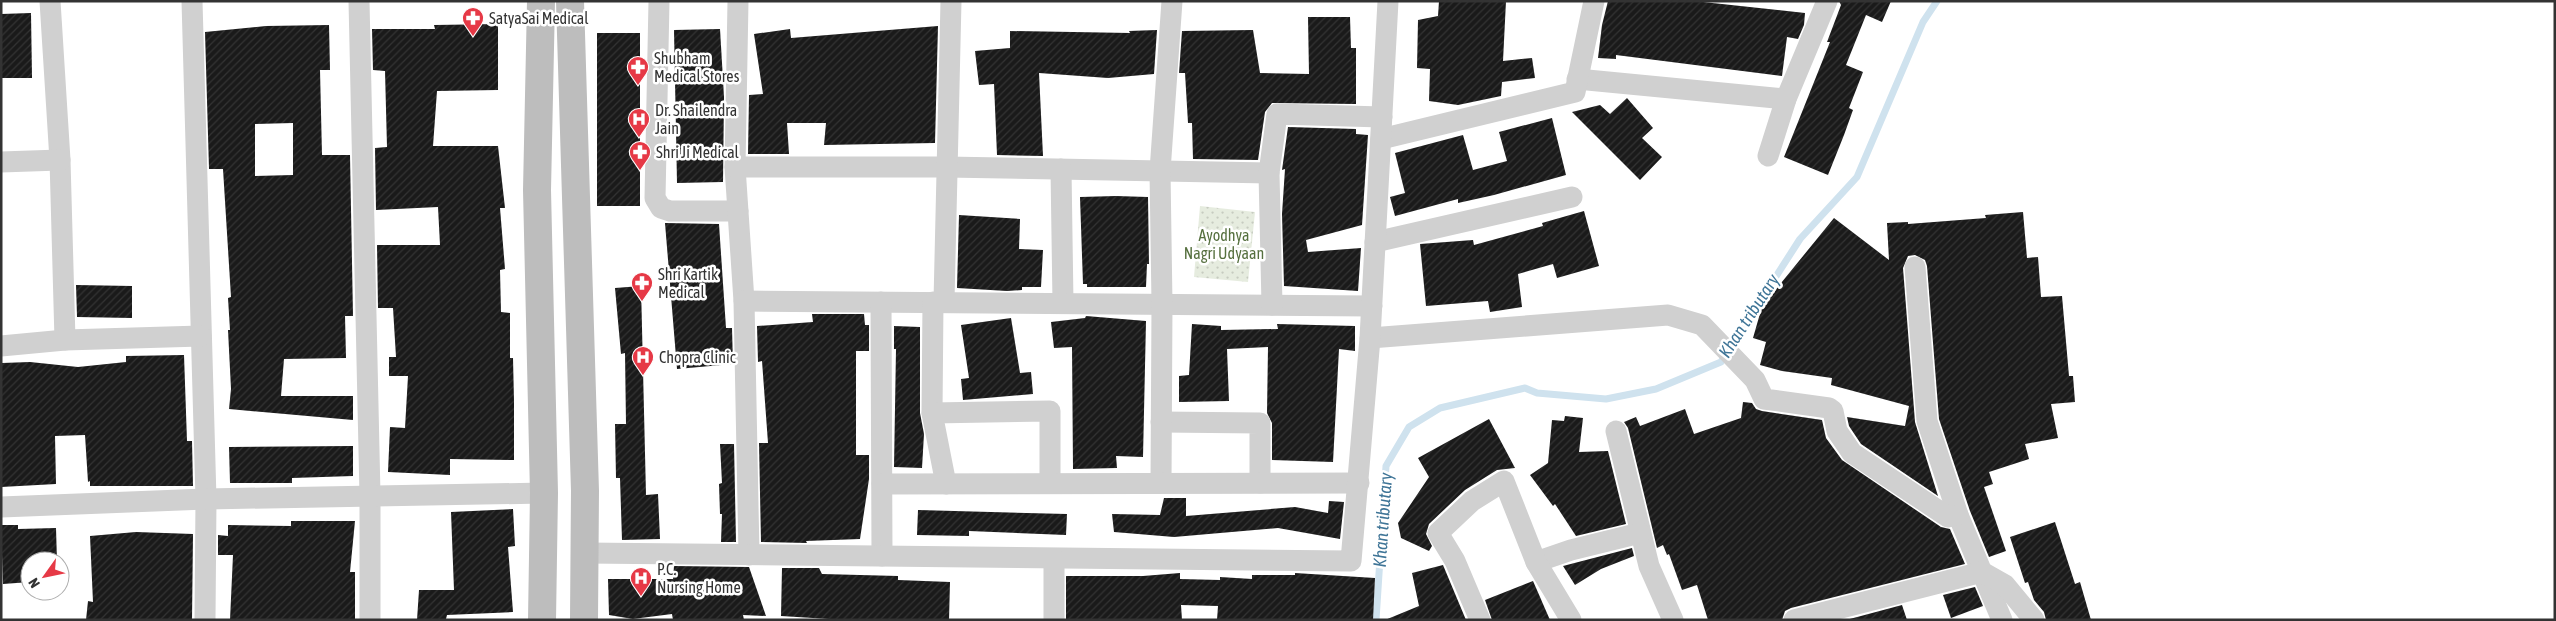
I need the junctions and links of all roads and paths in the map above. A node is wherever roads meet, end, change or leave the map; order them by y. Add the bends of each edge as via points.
1 (50, 1) edge
2 (192, 1) edge
3 (353, 1) edge
4 (359, 1) edge
5 (368, 1) edge
6 (541, 1) edge
7 (571, 1) edge
8 (658, 1) edge
9 (738, 1) edge
10 (951, 1) edge
11 (1172, 1) edge
12 (1388, 1) edge
13 (1594, 1) edge
14 (1827, 1) edge
15 (1576, 79) junction
16 (1786, 99) junction
17 (1382, 117) junction
18 (1381, 139) junction
19 (1768, 156) dead end
20 (60, 160) junction
21 (1, 162) edge
22 (736, 167) junction
23 (946, 167) junction
24 (1061, 169) junction
25 (1160, 171) junction
26 (1269, 173) junction
27 (1572, 197) dead end
28 (738, 211) junction
29 (1375, 242) junction
30 (1915, 267) dead end
31 (744, 301) junction
32 (881, 302) junction
33 (939, 302) junction
34 (1063, 303) junction
35 (1162, 304) junction
36 (1272, 305) junction
37 (1372, 306) junction
38 (201, 336) junction
39 (1370, 338) junction
40 (65, 340) junction
41 (1, 346) edge
42 (932, 413) junction
43 (1161, 422) junction
44 (1616, 431) dead end
45 (1050, 483) junction
46 (1161, 483) junction
47 (1260, 483) junction
48 (1359, 483) junction
49 (882, 484) junction
50 (946, 484) junction
51 (544, 493) junction
52 (370, 495) junction
53 (206, 499) junction
54 (1, 507) edge
55 (1958, 515) junction
56 (1640, 533) junction
57 (585, 553) junction
58 (749, 555) junction
59 (882, 556) junction
60 (1054, 559) junction
61 (1536, 562) junction
62 (1982, 572) junction
63 (205, 620) edge
64 (370, 620) edge
65 (542, 620) edge
66 (584, 620) edge
67 (1054, 620) edge
68 (1480, 620) edge
69 (1571, 620) edge
70 (1673, 620) edge
71 (1794, 620) edge
72 (2002, 620) edge
73 (2034, 620) edge

1 - 20 street
2 - 38 street
3 - 4 street
4 - 5 street
4 - 52 street
6 - 51 main road via 537,190
7 - 57 main road
8 - 28 street via 655,198 661,208 670,211
9 - 22 street
10 - 23 street
11 - 25 street
12 - 17 street
13 - 15 street
14 - 16 street
15 - 16 street
15 - 18 street via 1575,92
16 - 19 street
17 - 18 street
17 - 26 street via 1277,114
18 - 29 street
20 - 21 street
20 - 40 street
22 - 23 street
22 - 28 street
23 - 24 street
23 - 33 street
24 - 25 street
24 - 34 street
25 - 26 street
25 - 35 street
26 - 36 street
27 - 29 street
28 - 31 street
29 - 37 street
30 - 55 street via 1927,422
31 - 32 street
31 - 58 street
32 - 33 street
32 - 49 street
33 - 34 street
33 - 42 street
34 - 35 street
35 - 36 street
35 - 43 street
36 - 37 street
37 - 39 street
38 - 40 street
38 - 53 street
39 - 48 street
39 - 55 street via 1668,315 1702,326 1755,380 1764,399 1829,408 1833,411 1837,431 1852,453 1948,517
40 - 41 street
42 - 45 street via 1050,411
42 - 50 street
43 - 46 street
43 - 47 street via 1260,423
44 - 56 street
45 - 46 street
45 - 50 street
46 - 47 street
47 - 48 street
48 - 60 street via 1351,561
49 - 50 street
49 - 59 street
51 - 52 street
51 - 65 main road
52 - 53 street
52 - 64 street
53 - 54 street
53 - 63 street
55 - 62 street
56 - 61 street
56 - 70 street
57 - 58 street
57 - 66 main road
58 - 59 street
59 - 60 street
60 - 67 street
61 - 68 street via 1504,481 1472,500 1438,533 1455,561
61 - 69 street
62 - 71 street
62 - 72 street
62 - 73 street via 2005,585

